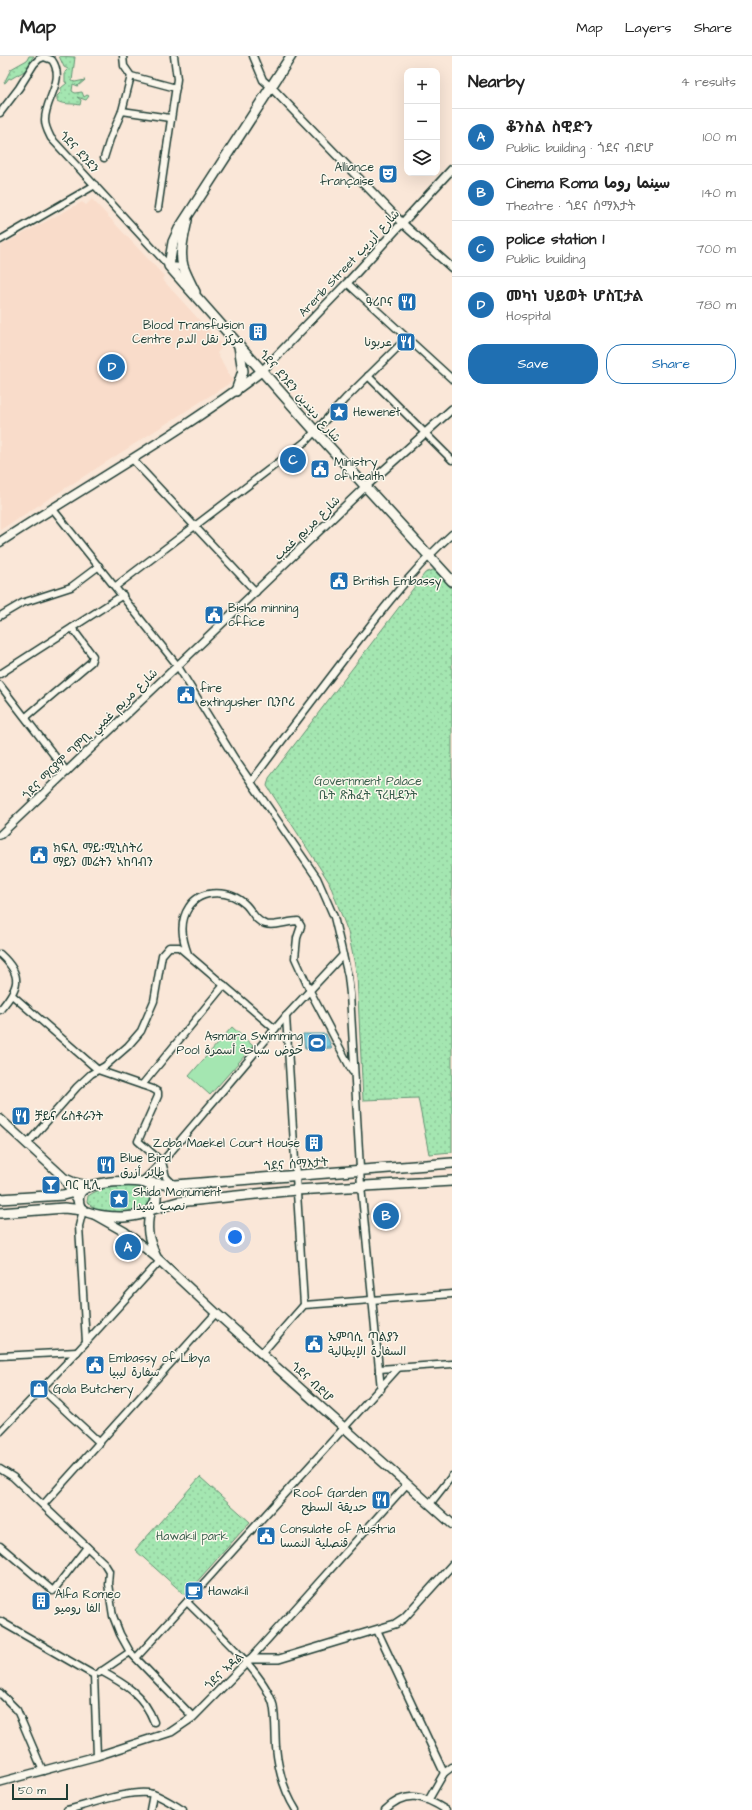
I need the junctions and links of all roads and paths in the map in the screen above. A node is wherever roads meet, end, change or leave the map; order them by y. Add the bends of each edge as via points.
1 (123, 56) edge
2 (174, 56) edge
3 (253, 56) edge
4 (291, 56) edge
5 (131, 76) junction
6 (271, 86) junction
7 (176, 88) junction
8 (122, 111) junction
9 (0, 113) edge
10 (170, 118) junction
11 (104, 158) dead end
12 (452, 169) edge
13 (95, 185) junction
14 (158, 208) dead end
15 (187, 218) junction
16 (402, 223) junction
17 (0, 240) edge
18 (158, 254) junction
19 (170, 254) junction
20 (182, 257) junction
21 (169, 266) junction
22 (183, 267) junction
23 (452, 268) edge
24 (347, 283) junction
25 (197, 297) junction
26 (406, 338) junction
27 (238, 344) junction
28 (262, 371) junction
29 (368, 376) junction
30 (452, 380) edge
31 (236, 391) junction
32 (452, 409) edge
33 (315, 431) junction
34 (426, 432) junction
35 (132, 460) junction
36 (452, 460) edge
37 (365, 487) junction
38 (52, 508) junction
39 (195, 526) junction
40 (452, 534) edge
41 (0, 542) edge
42 (428, 555) junction
43 (99, 566) junction
44 (452, 581) edge
45 (116, 586) junction
46 (256, 592) junction
47 (122, 595) junction
48 (0, 616) edge
49 (72, 628) junction
50 (178, 665) junction
51 (0, 674) edge
52 (0, 686) edge
53 (26, 718) junction
54 (67, 772) junction
55 (251, 782) junction
56 (0, 835) edge
57 (0, 954) edge
58 (188, 954) junction
59 (343, 955) junction
60 (224, 985) junction
61 (310, 991) junction
62 (12, 995) junction
63 (0, 1010) edge
64 (286, 1016) junction
65 (275, 1029) junction
66 (98, 1070) junction
67 (353, 1072) junction
68 (142, 1085) junction
69 (0, 1119) edge
70 (27, 1144) junction
71 (162, 1162) junction
72 (452, 1163) edge
73 (360, 1171) junction
74 (62, 1176) junction
75 (296, 1176) junction
76 (452, 1181) edge
77 (142, 1182) junction
78 (175, 1185) junction
79 (361, 1186) junction
80 (82, 1190) junction
81 (296, 1190) junction
82 (0, 1199) edge
83 (84, 1209) junction
84 (150, 1210) junction
85 (0, 1213) edge
86 (158, 1259) junction
87 (452, 1294) edge
88 (371, 1300) junction
89 (304, 1305) junction
90 (216, 1313) junction
91 (86, 1342) junction
92 (77, 1352) junction
93 (262, 1353) junction
94 (0, 1356) edge
95 (452, 1364) edge
96 (399, 1367) junction
97 (379, 1369) junction
98 (42, 1389) junction
99 (381, 1389) junction
100 (344, 1429) junction
101 (0, 1432) edge
102 (100, 1443) junction
103 (0, 1469) edge
104 (452, 1476) edge
105 (407, 1484) junction
106 (430, 1504) junction
107 (43, 1505) junction
108 (452, 1524) edge
109 (0, 1546) edge
110 (87, 1547) junction
111 (452, 1565) edge
112 (187, 1602) junction
113 (0, 1621) edge
114 (377, 1630) junction
115 (130, 1652) junction
116 (136, 1658) junction
117 (248, 1661) junction
118 (101, 1671) junction
119 (94, 1675) junction
120 (0, 1693) edge
121 (193, 1717) junction
122 (154, 1722) dead end
123 (97, 1756) junction
124 (452, 1767) edge
125 (43, 1771) junction
126 (444, 1773) junction
127 (0, 1782) edge
128 (153, 1794) junction
129 (429, 1799) junction
130 (67, 1810) edge
131 (150, 1810) edge
132 (184, 1810) edge
133 (296, 1810) edge
134 (385, 1810) edge
135 (446, 1810) edge

1 - 5 street via 124,66
2 - 7 street
3 - 6 street via 263,80
4 - 6 main road
5 - 7 street
5 - 8 street
6 - 15 main road
6 - 16 street
7 - 10 street
8 - 10 street
8 - 11 street
9 - 13 street, ጎደና ደንደን via 34,64 39,59 52,60 58,75 46,112 46,129 50,138
10 - 14 street
12 - 16 street, Arerib Street شارع أرريب
13 - 17 street
13 - 18 street, ጎደና ደንደን
15 - 19 main road via 175,236
15 - 20 main road, ጎደና ደንደን شارع ديندين
16 - 23 street
16 - 24 street, Arerib Street شارع أرريب
18 - 19 street
18 - 21 street, ጎደና ደንደን
19 - 20 street
19 - 21 main road
20 - 22 main road, ጎደና ደንደን شارع ديندين
21 - 22 street
21 - 25 main road, ጎደና ደንደን شارع ديندين
22 - 25 main road, ጎደና ደንደን شارع ديندين
24 - 26 street
24 - 28 street, Arerib Street شارع أرريب
25 - 27 main road, ጎደና ደንደን شارع ديندين
26 - 29 street
26 - 30 street
27 - 28 main road, ጎደና ደንደን شارع ديندين
27 - 31 main road via 243,371
28 - 31 main road
28 - 33 main road, ጎደና ደንደን شارع ديندين
29 - 33 street
29 - 34 street
31 - 35 main road
32 - 34 street, شارع مريم غمب
33 - 37 main road, ጎደና ደንደን شارع ديندين
33 - 39 street via 292,452
34 - 36 street
34 - 37 street, شارع مريم غمب
35 - 38 main road
35 - 39 street
37 - 42 main road, ጎደና ደንደን شارع ديندين
37 - 46 street, شارع مريم غمب
38 - 41 main road
38 - 43 street
39 - 45 street
39 - 46 street
40 - 42 street
42 - 44 main road, ጎደና ደንደን شارع ديندين
42 - 55 street via 299,717
43 - 45 street
43 - 48 street via 71,587 22,603
45 - 47 street
46 - 50 street, شارع مريم غمب
47 - 49 street
47 - 50 street
49 - 51 street
49 - 53 street via 93,656 91,662
50 - 54 street, ጎደና ማርያም ግምቢ شارع مريم غمبي
50 - 55 street
52 - 53 street
53 - 54 street
54 - 56 street, ጎደና ማርያም ግምቢ شارع مريم غمبي
55 - 59 street via 317,878 334,917
57 - 62 street via 9,962 15,973
58 - 60 street
58 - 61 street via 182,930 184,917 190,905 199,896 223,893 245,904 264,924 300,922 295,958
58 - 66 street via 174,946 165,950 154,1001 141,1031 128,1046
59 - 61 street
59 - 67 street via 350,994
60 - 65 street
60 - 68 street
61 - 64 street
61 - 67 street
62 - 63 street
62 - 66 street
64 - 65 street
64 - 75 street
65 - 71 street
66 - 68 street
66 - 70 street via 77,1087
67 - 73 street
68 - 71 street via 158,1092 158,1096 138,1141
69 - 70 main road
70 - 74 main road
71 - 77 street
71 - 78 street via 166,1177
72 - 73 main road, ጎደና ሰማእታት
73 - 75 main road, ጎደና ሰማእታት
73 - 79 street
74 - 80 main road
74 - 80 main road
75 - 78 main road, ጎደና ሰማእታት
75 - 81 street
76 - 79 main road
77 - 78 main road, ጎደና ሰማእታት
77 - 80 main road, ጎደና ሰማእታት via 111,1182
77 - 84 main road via 152,1187 156,1194 155,1204
79 - 81 main road
79 - 88 street
80 - 82 main road, ጎደና ሰማእታት via 63,1195
80 - 83 main road via 79,1194
81 - 84 main road via 178,1202
81 - 89 street
83 - 84 main road via 119,1217 133,1216
83 - 85 main road
83 - 86 main road, ጎደና ብድሆ via 125,1232
83 - 91 street via 79,1226
84 - 86 main road via 148,1237
86 - 90 main road, ጎደና ብድሆ
86 - 91 street
87 - 88 street
88 - 89 street
88 - 97 street
89 - 93 street
90 - 93 main road, ጎደና ብድሆ
90 - 102 street
91 - 92 street
92 - 94 street
92 - 98 street
93 - 100 main road, ጎደና ብድሆ
95 - 96 street
96 - 97 street
96 - 99 street
97 - 99 street
98 - 101 street
98 - 102 street
99 - 100 street
100 - 105 main road, ጎደና ብድሆ
100 - 112 street
102 - 107 street
103 - 107 street via 13,1477
104 - 106 street
105 - 106 main road, ጎደና ብድሆ
105 - 117 street
106 - 108 main road, ጎደና ብድሆ
107 - 110 street
109 - 110 street via 53,1591
110 - 115 street via 109,1571 108,1584 113,1616
111 - 114 street, ጎደና ኣዳል via 404,1618
112 - 116 street
112 - 117 street
113 - 119 street
114 - 117 street, ጎደና ኣዳል via 279,1659
114 - 126 street
115 - 116 street
115 - 118 street
116 - 121 street
117 - 121 street, ጎደና ኣዳል
117 - 133 street via 273,1703 281,1776
118 - 119 street
118 - 122 street via 145,1702
119 - 123 street
120 - 125 street via 17,1710
121 - 123 street, ጎደና ኣዳል via 171,1732
123 - 125 street, ጎደና ኣዳል
124 - 126 street
125 - 127 street, ጎደና ኣዳል
126 - 129 street
128 - 130 street via 135,1792
128 - 131 street
128 - 132 street
129 - 134 street via 406,1797
129 - 135 street

